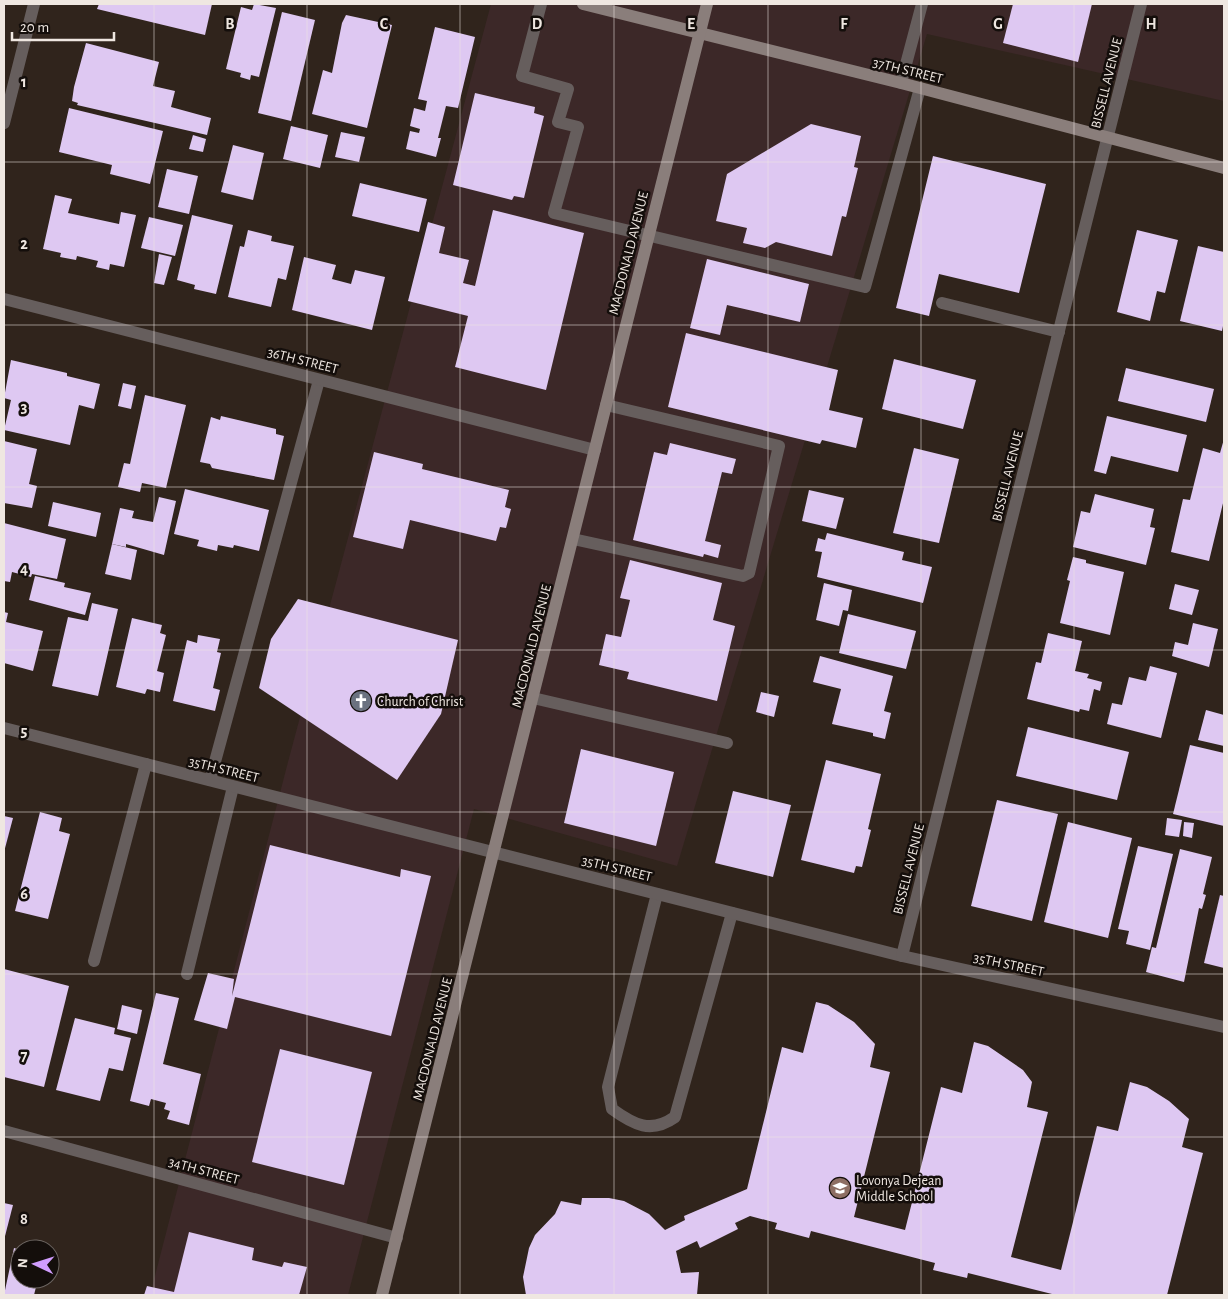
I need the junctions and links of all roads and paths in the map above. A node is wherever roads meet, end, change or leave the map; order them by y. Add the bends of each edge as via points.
1 (34, 4) edge
2 (541, 4) edge
3 (584, 4) edge
4 (707, 4) edge
5 (922, 4) edge
6 (1141, 4) edge
7 (699, 32) junction
8 (901, 83) junction
9 (920, 88) junction
10 (4, 123) edge
11 (1108, 138) junction
12 (1224, 168) edge
13 (648, 236) junction
14 (4, 300) edge
15 (942, 303) dead end
16 (1059, 332) junction
17 (318, 380) junction
18 (606, 405) junction
19 (595, 450) junction
20 (573, 539) junction
21 (533, 698) junction
22 (4, 728) edge
23 (727, 743) dead end
24 (146, 764) junction
25 (210, 780) junction
26 (233, 786) junction
27 (494, 853) junction
28 (657, 894) junction
29 (732, 913) junction
30 (902, 956) junction
31 (94, 961) dead end
32 (187, 974) dead end
33 (1224, 1027) edge
34 (4, 1131) edge
35 (397, 1238) junction
36 (382, 1295) edge

1 - 10 street
2 - 13 street via 522,76 568,89 558,122 578,127 554,213
3 - 7 street, 37TH STREET
4 - 7 street, MACDONALD AVENUE
5 - 8 street
6 - 11 street, BISSELL AVENUE
7 - 8 street, 37TH STREET
7 - 13 street, MACDONALD AVENUE
8 - 9 street, 37TH STREET
9 - 11 street, 37TH STREET
9 - 13 street via 865,287
11 - 12 street, 37TH STREET
11 - 16 street, BISSELL AVENUE
13 - 18 street, MACDONALD AVENUE
14 - 17 street, 36TH STREET
15 - 16 street
16 - 30 street, BISSELL AVENUE
17 - 19 street, 36TH STREET
17 - 25 street
18 - 19 street, MACDONALD AVENUE
18 - 20 street via 779,446 749,573 743,576
19 - 20 street, MACDONALD AVENUE
20 - 21 street, MACDONALD AVENUE
21 - 23 street
21 - 27 street, MACDONALD AVENUE
22 - 24 street, 35TH STREET
24 - 25 street, 35TH STREET
24 - 31 street
25 - 26 street, 35TH STREET
26 - 27 street, 35TH STREET
26 - 32 street
27 - 28 street, 35TH STREET
27 - 35 street, MACDONALD AVENUE
28 - 29 street, 35TH STREET
28 - 29 street via 608,1087 612,1109 646,1126 662,1126 675,1117
29 - 30 street, 35TH STREET
30 - 33 street, 35TH STREET
34 - 35 street, 34TH STREET
35 - 36 street, MACDONALD AVENUE

